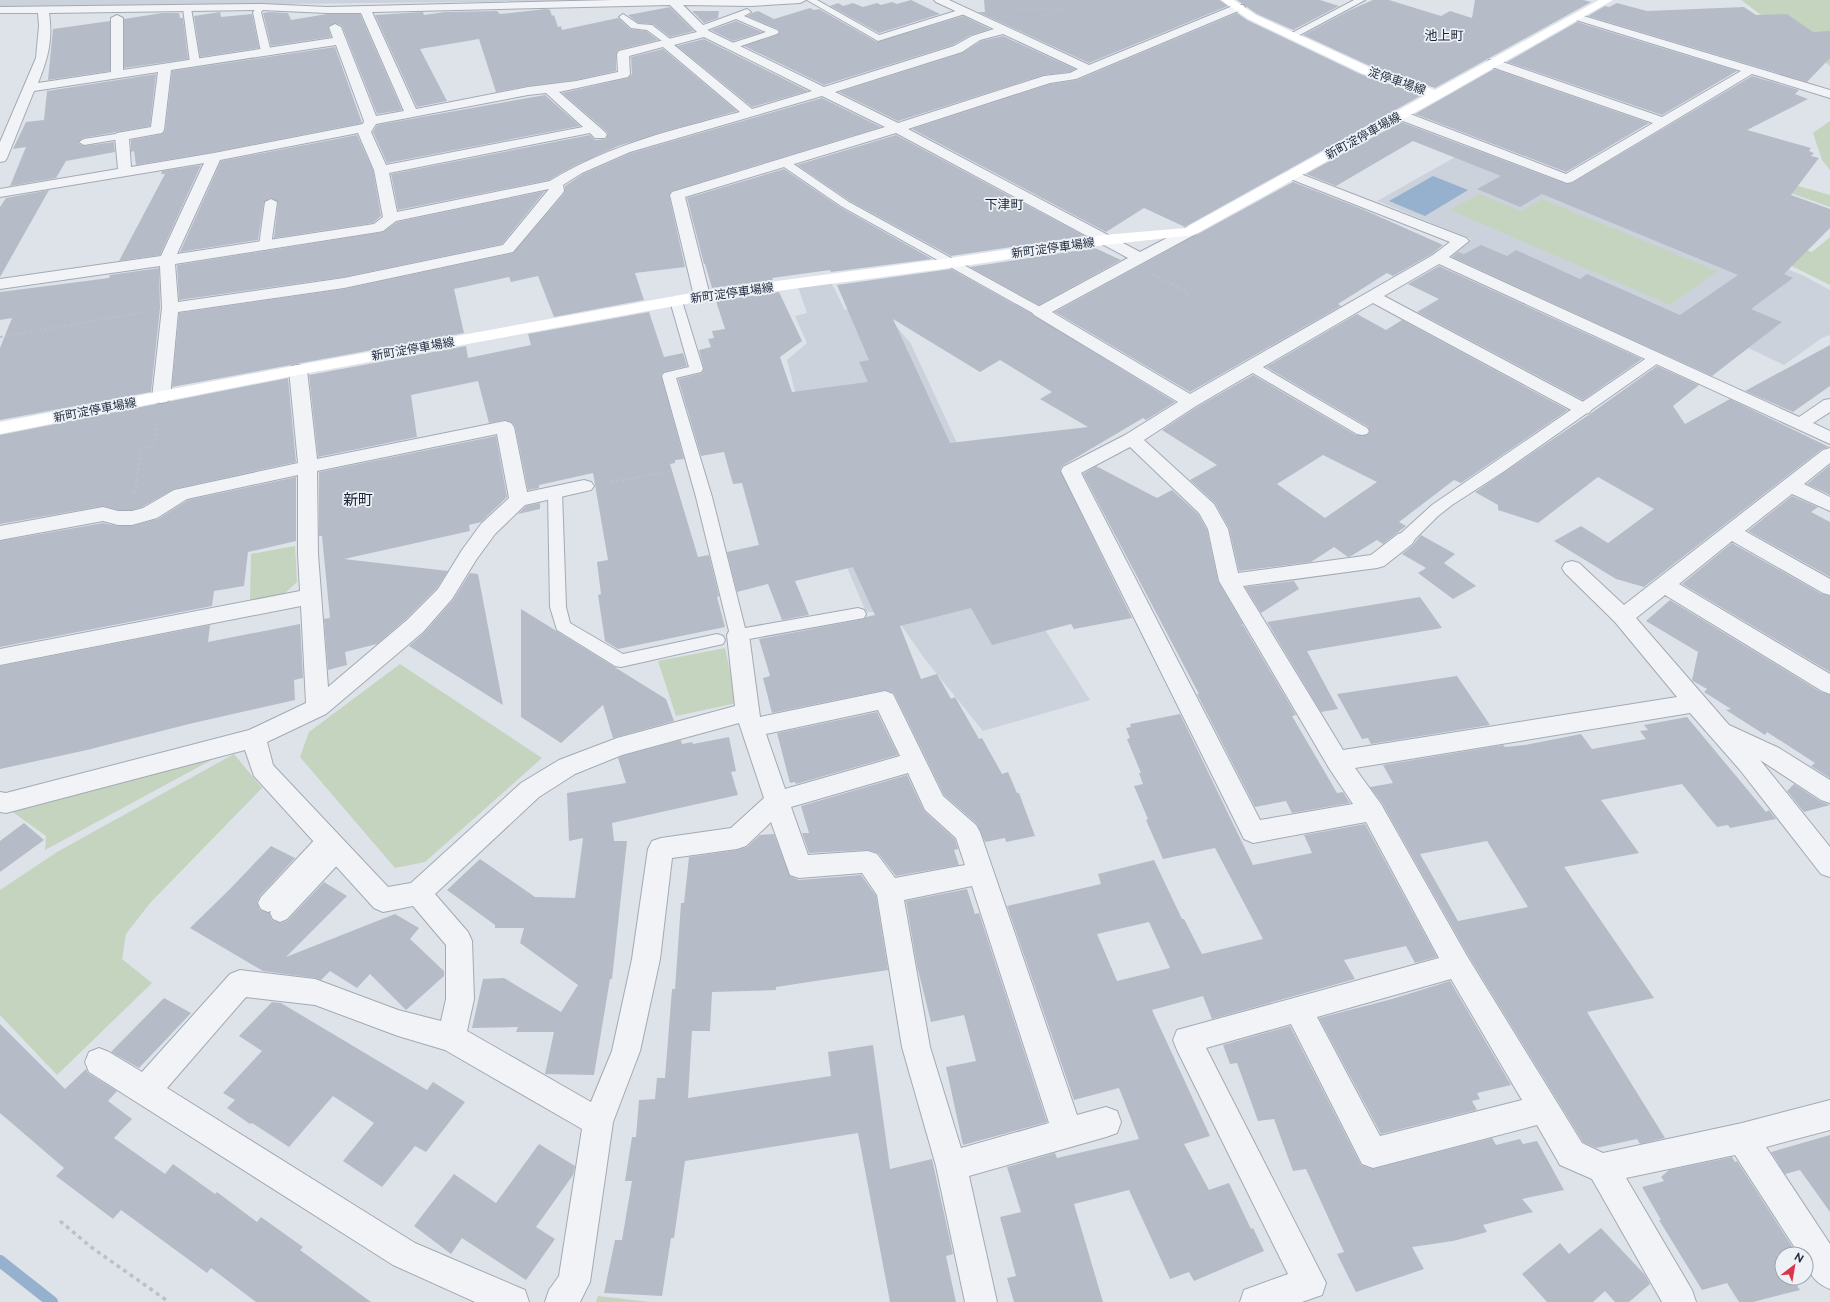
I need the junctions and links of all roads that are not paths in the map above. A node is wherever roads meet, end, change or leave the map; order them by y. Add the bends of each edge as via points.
1 (800, 0) edge
2 (811, 0) edge
3 (940, 0) edge
4 (1227, 0) edge
5 (1360, 0) edge
6 (1607, 0) edge
7 (672, 1) edge
8 (262, 7) junction
9 (1239, 7) junction
10 (187, 8) junction
11 (365, 8) junction
12 (129, 9) junction
13 (0, 10) edge
14 (43, 10) junction
15 (327, 10) junction
16 (751, 11) dead end
17 (965, 12) junction
18 (737, 16) junction
19 (622, 17) dead end
20 (1577, 17) junction
21 (117, 18) junction
22 (95, 20) dead end
23 (59, 24) dead end
24 (45, 26) junction
25 (1004, 30) junction
26 (703, 31) junction
27 (1293, 35) junction
28 (340, 40) junction
29 (667, 43) junction
30 (732, 46) junction
31 (266, 52) junction
32 (195, 63) junction
33 (1494, 63) junction
34 (165, 67) junction
35 (1088, 69) junction
36 (1750, 70) junction
37 (117, 74) junction
38 (31, 88) junction
39 (550, 90) junction
40 (826, 92) junction
41 (1830, 94) edge
42 (1437, 95) junction
43 (411, 113) junction
44 (750, 114) junction
45 (1400, 115) junction
46 (1663, 122) junction
47 (369, 124) junction
48 (897, 128) junction
49 (592, 129) junction
50 (122, 136) junction
51 (84, 142) dead end
52 (618, 151) junction
53 (214, 157) junction
54 (0, 158) edge
55 (785, 163) junction
56 (381, 170) junction
57 (125, 173) junction
58 (1293, 175) junction
59 (556, 184) junction
60 (0, 193) edge
61 (271, 202) dead end
62 (391, 218) junction
63 (1189, 232) junction
64 (1104, 240) junction
65 (266, 246) junction
66 (1438, 258) junction
67 (167, 260) junction
68 (1136, 262) junction
69 (950, 264) junction
70 (0, 284) edge
71 (702, 296) junction
72 (1372, 296) junction
73 (676, 301) junction
74 (170, 308) junction
75 (1040, 312) junction
76 (1656, 358) junction
77 (1251, 366) junction
78 (298, 370) junction
79 (161, 398) junction
80 (1190, 402) junction
81 (1830, 404) edge
82 (1583, 409) junction
83 (1800, 424) junction
84 (0, 428) edge
85 (1362, 431) dead end
86 (1830, 438) edge
87 (1132, 439) junction
88 (1830, 454) edge
89 (308, 467) junction
90 (1791, 485) junction
91 (584, 486) road end
92 (556, 492) junction
93 (519, 500) junction
94 (1830, 505) edge
95 (1730, 532) junction
96 (0, 533) edge
97 (1405, 539) joint
98 (1572, 568) dead end
99 (1229, 581) junction
100 (1664, 585) junction
101 (1830, 588) edge
102 (311, 596) junction
103 (858, 614) dead end
104 (1623, 617) junction
105 (728, 638) junction
106 (0, 657) edge
107 (1830, 685) edge
108 (1695, 703) junction
109 (318, 708) junction
110 (750, 720) junction
111 (1718, 730) junction
112 (254, 738) junction
113 (1337, 761) junction
114 (914, 762) junction
115 (1830, 793) edge
116 (777, 801) junction
117 (0, 802) edge
118 (1372, 811) junction
119 (333, 845) junction
120 (1830, 866) edge
121 (981, 873) junction
122 (889, 891) junction
123 (418, 893) junction
124 (274, 908) dead end
125 (1457, 965) junction
126 (1298, 1009) junction
127 (451, 1038) junction
128 (99, 1062) dead end
129 (145, 1091) junction
130 (1543, 1109) junction
131 (1830, 1116) edge
132 (598, 1122) junction
133 (1106, 1122) dead end
134 (1068, 1134) junction
135 (1742, 1138) junction
136 (952, 1166) junction
137 (1603, 1168) junction
138 (1830, 1274) edge
139 (513, 1302) edge
140 (561, 1302) edge
141 (981, 1302) edge
142 (1256, 1302) edge
143 (1680, 1302) edge

1 - 7 street via 751,3
2 - 17 lane via 878,38
3 - 17 street
4 - 9 main road, 淀停車場線
5 - 27 lane
6 - 20 main road, 淀停車場線
7 - 11 street
7 - 26 street
8 - 10 street
8 - 15 street
8 - 31 lane via 257,12
9 - 27 main road, 淀停車場線 via 1252,17
9 - 35 street
10 - 12 street
10 - 32 lane
11 - 15 street
11 - 43 street
12 - 14 street
12 - 21 street
13 - 14 street
14 - 24 street
15 - 28 street
16 - 18 lane
17 - 25 street
18 - 26 lane
18 - 30 lane via 774,32
19 - 29 lane via 634,27 649,27
20 - 33 main road, 淀停車場線
20 - 36 street
21 - 22 street
21 - 37 street
23 - 24 street
24 - 38 street via 42,58
25 - 35 street
25 - 40 street via 976,38 958,49
26 - 29 street
26 - 30 street
27 - 42 main road, 淀停車場線 via 1365,70
28 - 31 street
28 - 47 street
29 - 39 street via 623,54 624,74 592,83
29 - 44 street
30 - 40 street
31 - 32 street
32 - 34 street
33 - 42 main road, 淀停車場線
33 - 46 street
34 - 37 street
34 - 50 street via 157,130
35 - 48 street via 1072,76 1048,79
36 - 41 street
36 - 46 street
37 - 38 street
38 - 54 street
39 - 43 street via 528,91
39 - 49 street
40 - 44 street
40 - 48 street
42 - 45 main road, 新町淀停車場線
43 - 47 street
44 - 52 street
45 - 46 street via 1567,179
45 - 58 main road, 新町淀停車場線
47 - 53 street
47 - 56 street via 364,132
48 - 55 street
48 - 64 street
49 - 52 street
49 - 56 street
50 - 51 lane
50 - 57 street
52 - 59 street via 571,173
53 - 57 street
53 - 67 street
55 - 69 lane via 845,204
55 - 71 street via 677,195
56 - 62 street
57 - 60 street
58 - 63 main road, 新町淀停車場線
58 - 66 street via 1461,241
59 - 62 street
59 - 74 street via 557,191 508,249 344,282
61 - 65 lane
62 - 65 street via 378,228
63 - 64 main road, 新町淀停車場線
63 - 68 street
64 - 68 street
64 - 69 main road, 新町淀停車場線
65 - 67 street
66 - 72 street
66 - 76 street
67 - 70 street
67 - 74 street
68 - 75 street
69 - 71 main road, 新町淀停車場線
69 - 75 lane
71 - 73 main road, 新町淀停車場線
72 - 77 street
72 - 82 street
73 - 78 main road, 新町淀停車場線
73 - 105 lane via 696,369 669,376 696,467
74 - 79 street
75 - 80 street
76 - 82 lane
76 - 83 street
77 - 80 street
77 - 85 lane
78 - 79 main road, 新町淀停車場線
78 - 89 street
79 - 84 main road, 新町淀停車場線
80 - 87 street
81 - 83 street
82 - 97 lane via 1499,469 1437,509
83 - 86 street
87 - 99 street via 1207,509 1218,529
87 - 118 street via 1070,471 1253,832
88 - 90 street
89 - 93 street via 505,427
89 - 96 street via 182,494 150,513 132,518 103,514
89 - 102 street via 308,554
90 - 94 street
90 - 95 street
91 - 92 street
92 - 93 street
92 - 105 lane via 558,607 563,626 621,661
93 - 109 street via 488,529 445,594 415,626
95 - 100 street
95 - 101 street
97 - 99 street via 1376,561
98 - 104 street
99 - 113 street
100 - 104 street
100 - 107 street
102 - 106 street
102 - 109 street
103 - 105 lane
104 - 108 street
105 - 110 street
108 - 111 street
108 - 113 street
109 - 112 street
110 - 114 street via 885,700
110 - 116 street
110 - 123 street via 617,748 567,767 530,790
111 - 115 street via 1771,754
111 - 120 street via 1748,763
112 - 117 street via 6,803
112 - 119 street via 262,769
113 - 118 street
114 - 116 street
114 - 121 street via 934,804 967,832
116 - 122 street via 799,867 868,862
116 - 132 street via 737,838 661,849 646,959 627,1044
118 - 125 street
119 - 123 street via 383,900
119 - 124 lane
121 - 122 street
121 - 134 street
122 - 136 street via 916,1047
123 - 127 street via 459,941 460,999
125 - 126 street
125 - 130 street
126 - 130 street via 1373,1153
126 - 142 street via 1188,1040 1310,1283
127 - 129 street via 398,1023 315,992 240,983
127 - 132 street
128 - 129 street
129 - 139 street via 404,1254
130 - 137 street via 1571,1154
131 - 135 street
132 - 140 street via 574,1282
133 - 134 street
134 - 136 street
135 - 137 street
135 - 138 street
136 - 141 street
137 - 143 street

